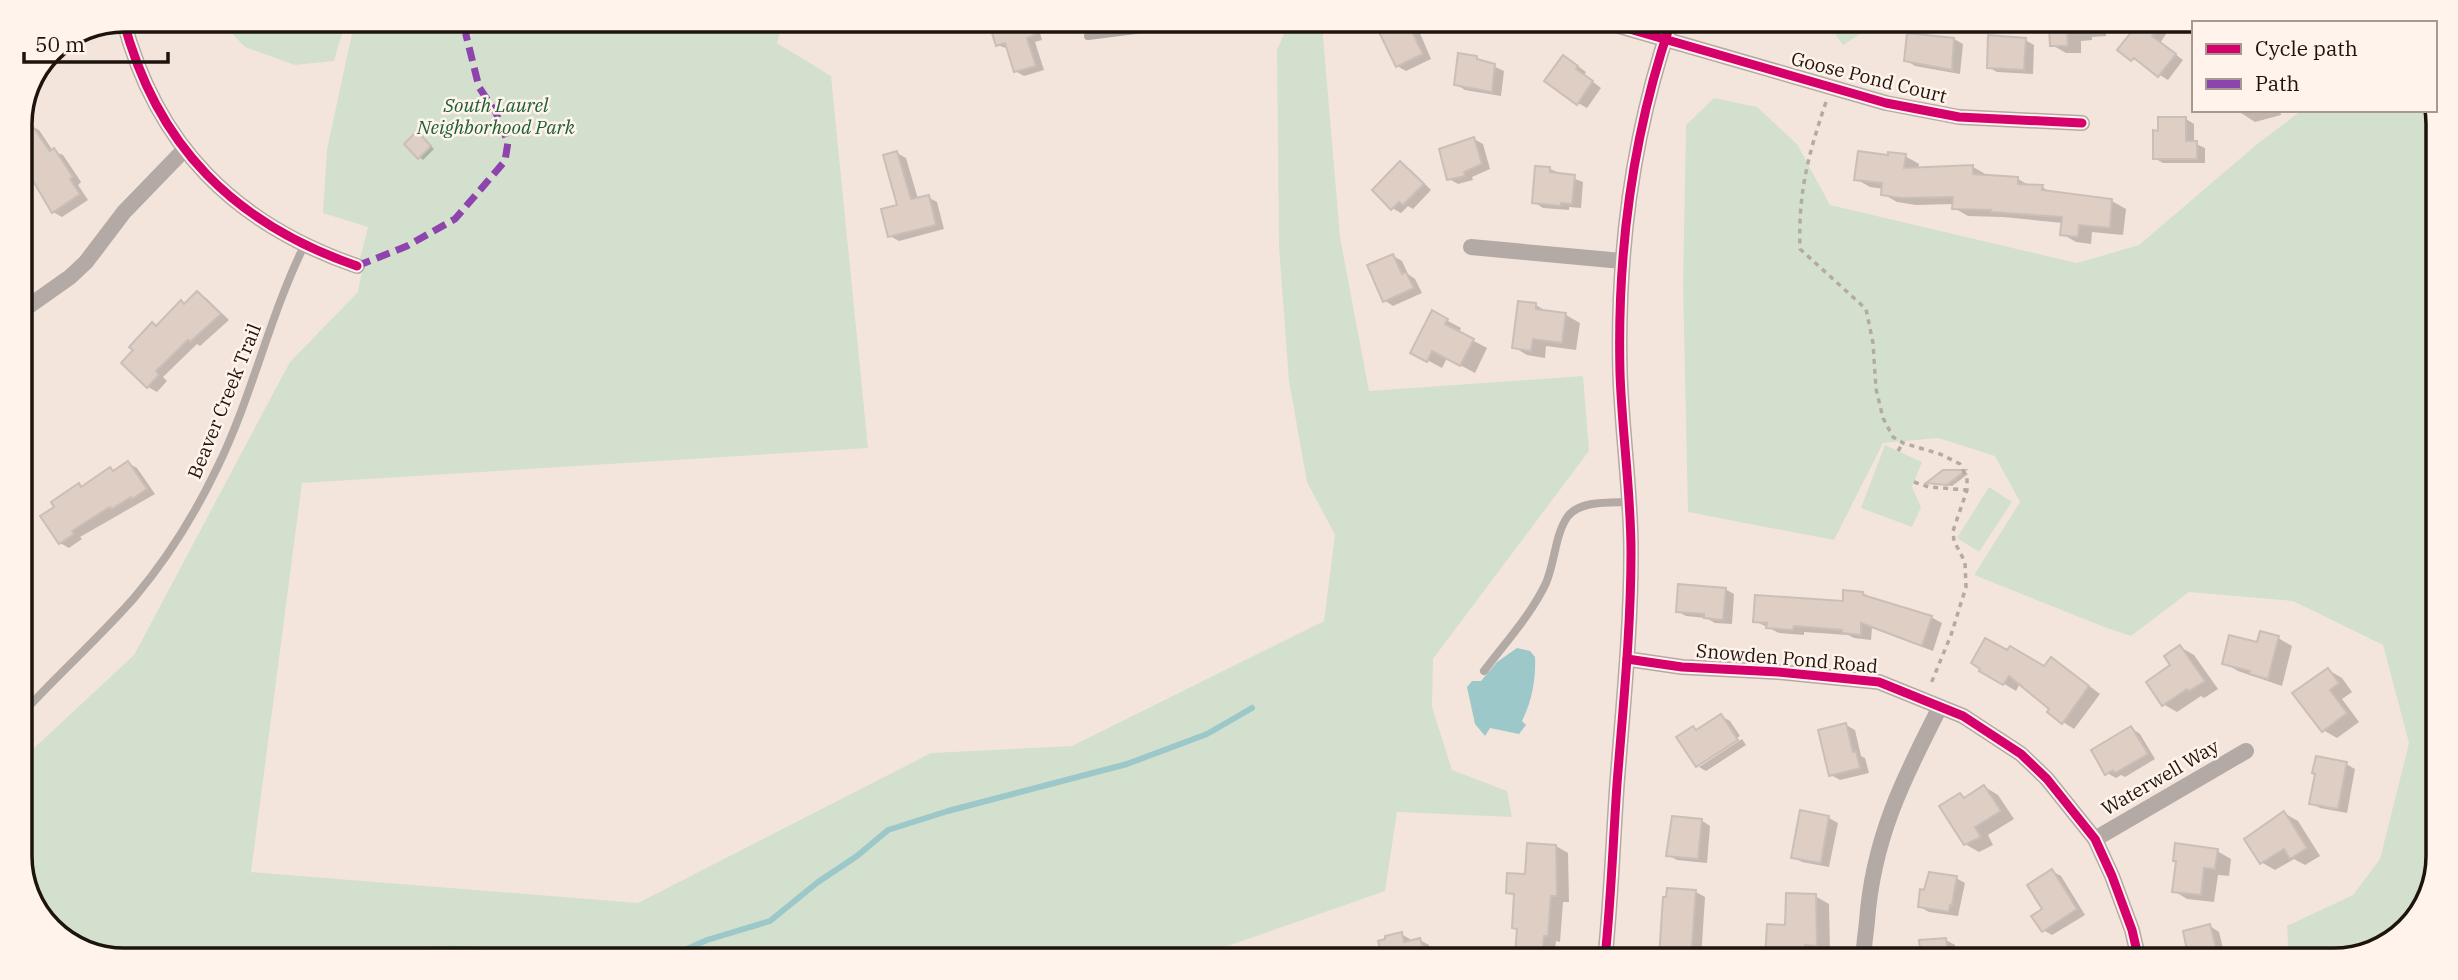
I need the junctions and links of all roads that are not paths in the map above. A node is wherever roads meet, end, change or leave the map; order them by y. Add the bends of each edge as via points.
1 (127, 31) edge
2 (1128, 31) edge
3 (1667, 32) edge
4 (1088, 36) dead end
5 (2082, 123) dead end
6 (185, 149) junction
7 (304, 246) junction
8 (1471, 247) dead end
9 (1622, 261) junction
10 (358, 266) dead end
11 (32, 304) edge
12 (1630, 502) junction
13 (1627, 659) junction
14 (1484, 671) dead end
15 (32, 704) edge
16 (1940, 707) junction
17 (2246, 751) dead end
18 (2095, 839) junction
19 (1606, 948) edge
20 (1865, 948) edge
21 (2136, 948) edge

1 - 6 street via 152,99
2 - 4 lane
3 - 5 street, Goose Pond Court via 1886,103 1959,117
3 - 9 street via 1633,173
6 - 7 street via 235,202
6 - 11 street via 131,204 78,270
7 - 10 street
7 - 15 lane, Beaver Creek Trail via 286,282 218,467 194,510 133,599
8 - 9 street
9 - 12 street via 1620,373
12 - 13 street
12 - 14 lane via 1588,505 1569,516 1537,600
13 - 16 street, Snowden Pond Road via 1879,682
13 - 19 street
16 - 18 street, Snowden Pond Road via 1963,716 2021,754
16 - 20 street via 1880,841 1869,888
17 - 18 street, Waterwell Way
18 - 21 street, Snowden Pond Road

